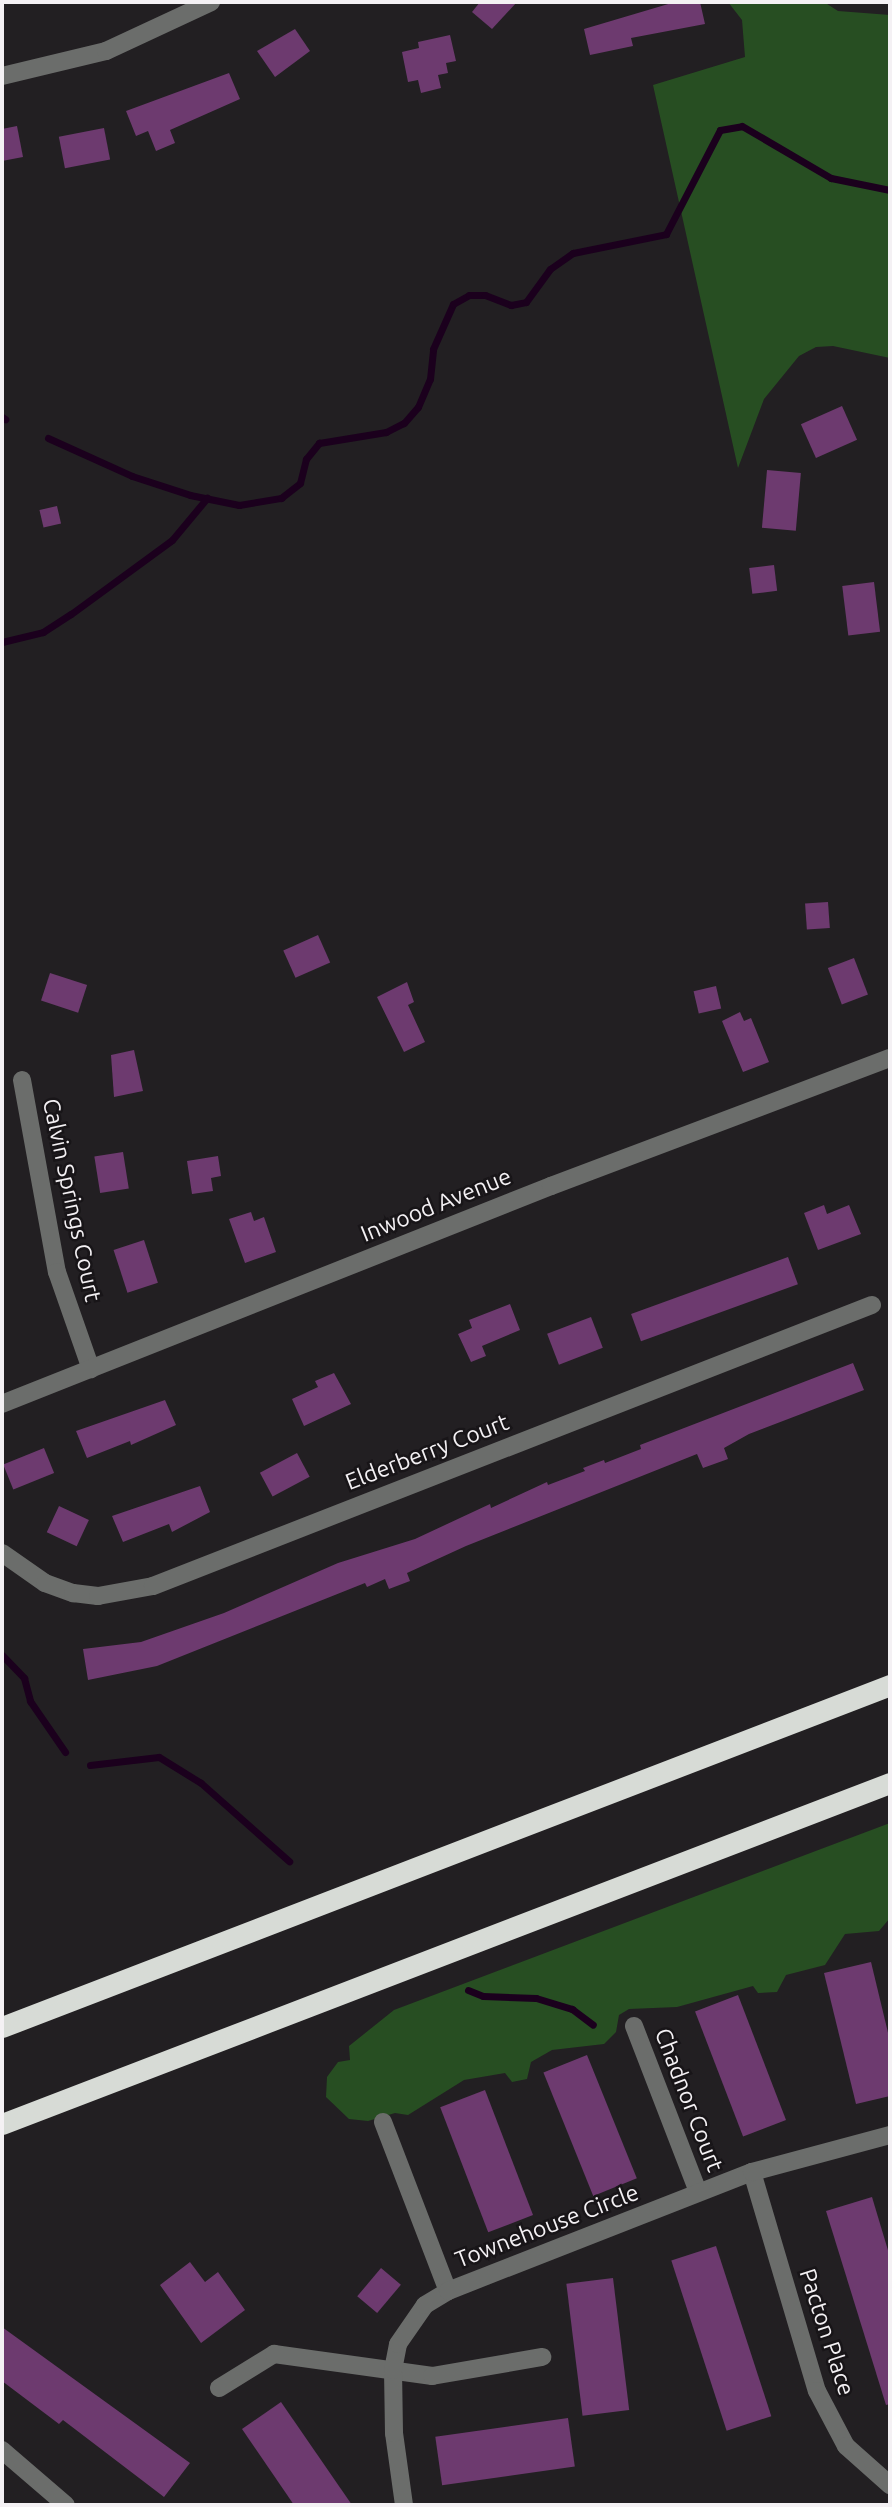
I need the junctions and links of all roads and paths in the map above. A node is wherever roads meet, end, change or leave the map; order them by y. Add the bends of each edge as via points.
1 (211, 2) edge
2 (193, 7) edge
3 (2, 76) edge
4 (890, 1058) edge
5 (22, 1080) dead end
6 (872, 1304) dead end
7 (91, 1369) junction
8 (2, 1405) edge
9 (2, 1553) edge
10 (890, 1685) edge
11 (890, 1783) edge
12 (634, 2026) dead end
13 (2, 2027) edge
14 (383, 2122) dead end
15 (2, 2124) edge
16 (890, 2136) edge
17 (752, 2172) junction
18 (698, 2192) junction
19 (448, 2291) junction
20 (542, 2357) dead end
21 (393, 2371) junction
22 (219, 2388) dead end
23 (2, 2450) edge
24 (890, 2485) edge
25 (66, 2505) edge
26 (404, 2505) edge

1 - 2 street
2 - 3 street via 106,51
4 - 7 street, Inwood Avenue via 551,1186
5 - 7 street, Calvin Springs Court via 57,1272
6 - 9 street, Elderberry Court via 153,1586 98,1595 73,1593 45,1583
7 - 8 street, Inwood Avenue
10 - 13 highway
11 - 15 highway
12 - 18 street, Chadnor Court
14 - 19 street
16 - 17 street, Townehouse Circle
17 - 18 street, Townehouse Circle
17 - 24 street, Pacton Place via 826,2410 846,2446
18 - 19 street, Townehouse Circle
19 - 21 street, Townehouse Circle via 411,2320 398,2344
20 - 21 street via 432,2376
21 - 22 street via 274,2354
21 - 26 street, Townehouse Circle via 394,2433
23 - 25 street

